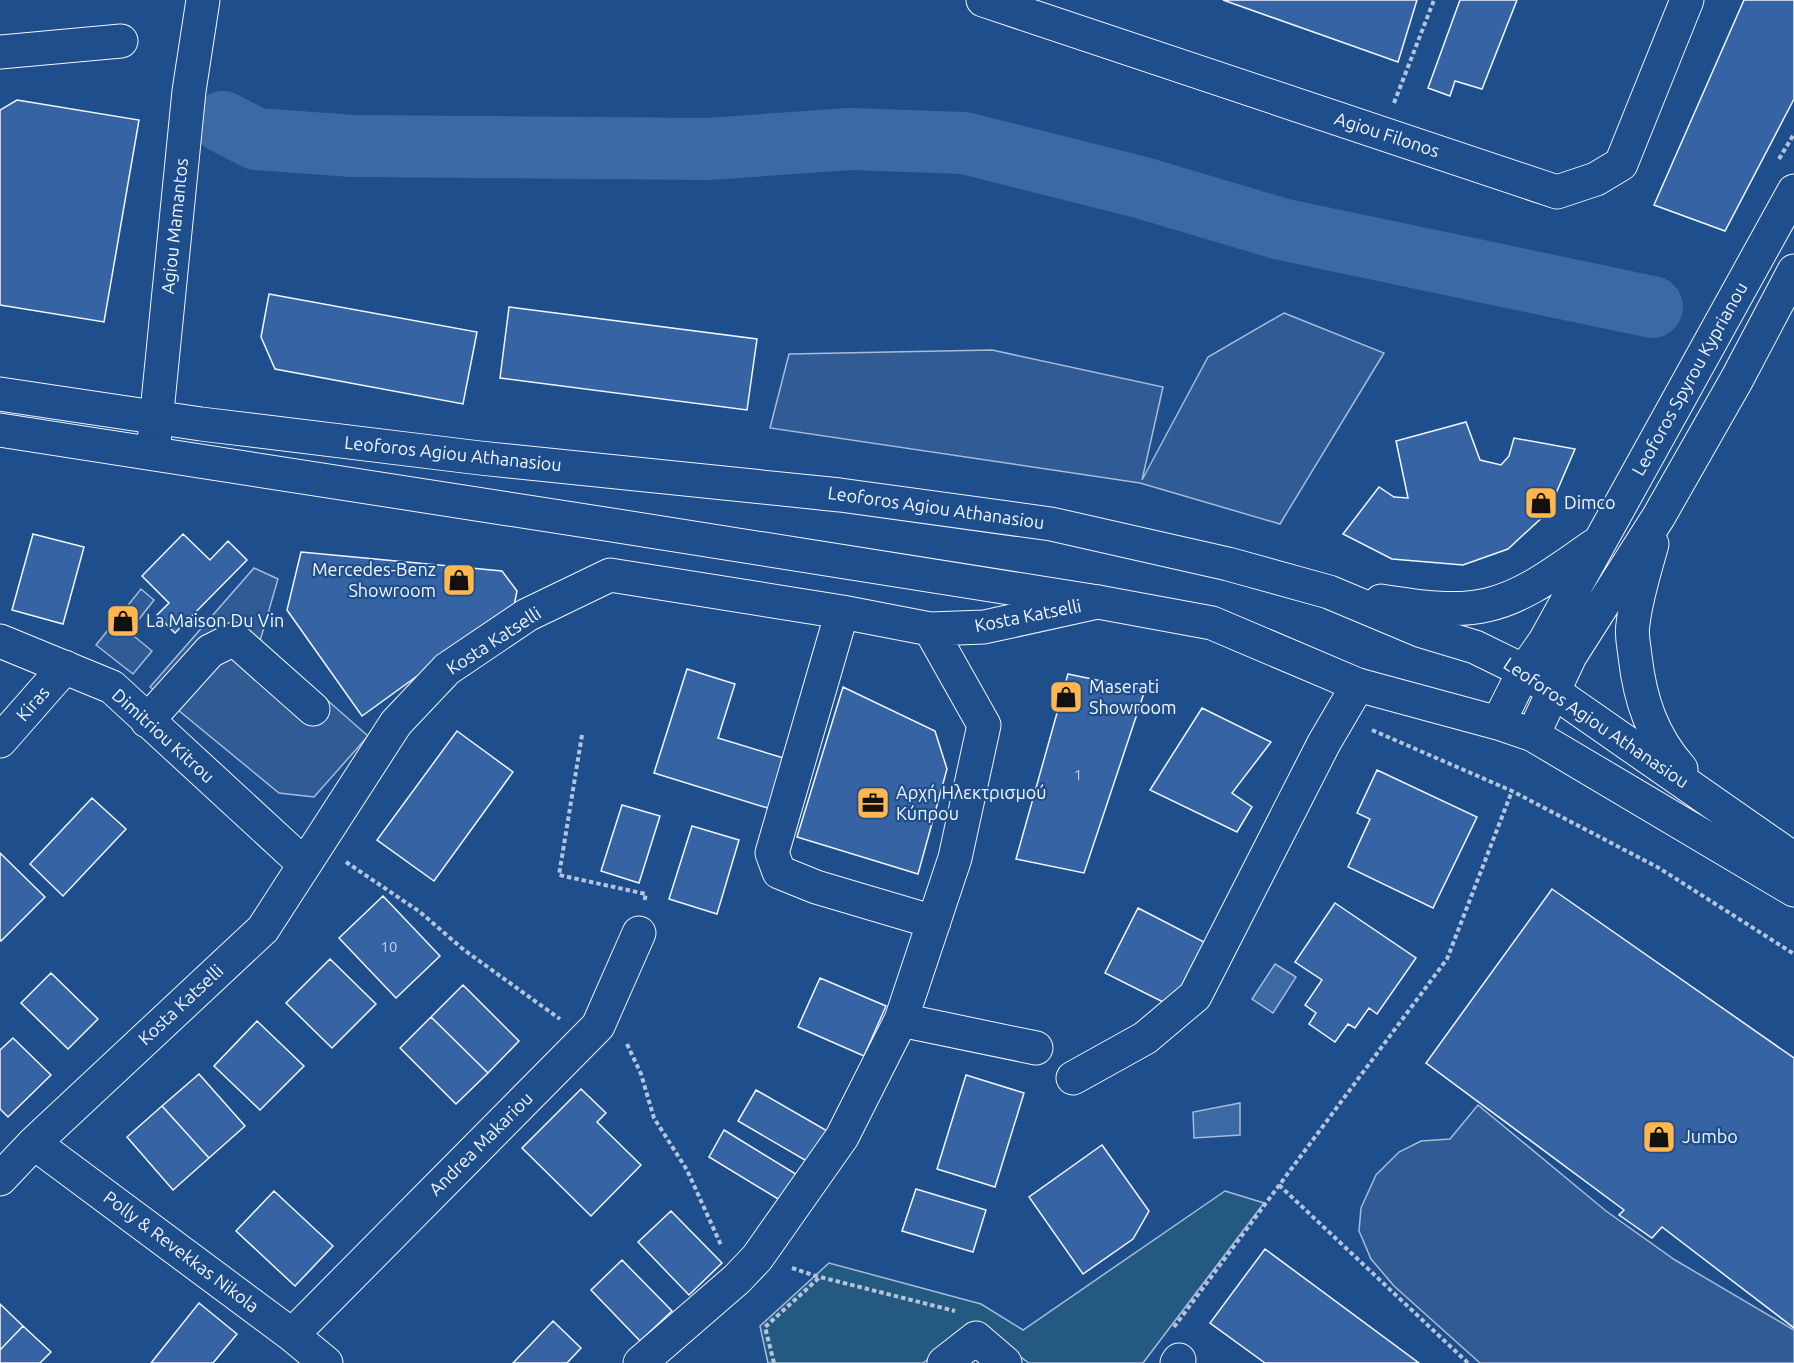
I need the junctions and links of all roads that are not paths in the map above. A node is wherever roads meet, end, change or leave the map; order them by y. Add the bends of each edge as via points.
1 (202, 0) edge
2 (983, 0) edge
3 (1687, 0) edge
4 (122, 41) dead end
5 (0, 52) edge
6 (1784, 179) edge
7 (1786, 284) edge
8 (0, 394) edge
9 (156, 418) junction
10 (0, 430) edge
11 (153, 452) junction
12 (1659, 516) junction
13 (1599, 542) junction
14 (1329, 592) junction
15 (1098, 602) junction
16 (842, 612) junction
17 (930, 629) junction
18 (0, 641) edge
19 (65, 666) junction
20 (1524, 671) junction
21 (1358, 685) junction
22 (1555, 692) junction
23 (313, 709) dead end
24 (147, 721) junction
25 (1498, 723) junction
26 (1533, 735) junction
27 (0, 741) edge
28 (1708, 798) junction
29 (312, 854) junction
30 (1794, 859) edge
31 (1794, 890) edge
32 (934, 922) junction
33 (639, 933) road end
34 (901, 1020) junction
35 (1036, 1048) dead end
36 (1073, 1078) dead end
37 (34, 1143) junction
38 (0, 1179) edge
39 (292, 1335) junction
40 (326, 1363) edge
41 (640, 1363) edge
42 (944, 1363) edge
43 (1005, 1363) edge

1 - 9 main road, Agiou Mamantos
2 - 3 main road, Agiou Filonos via 1557,192 1596,179 1621,164
4 - 5 main road
6 - 13 main road, Leoforos Spyrou Kyprianou via 1731,304
7 - 12 main road
8 - 9 main road, Leoforos Agiou Athanasiou
9 - 11 main road, Agiou Mamantos
9 - 14 main road, Leoforos Agiou Athanasiou via 480,458 840,495 1036,522 1228,564
10 - 11 main road, Leoforos Agiou Athanasiou
11 - 15 main road, Leoforos Agiou Athanasiou
12 - 22 main road via 1570,656
12 - 28 main road via 1632,627 1640,685 1651,725 1666,752
13 - 14 main road via 1535,586 1486,606 1425,608
13 - 20 main road, Leoforos Spyrou Kyprianou
14 - 20 main road, Leoforos Agiou Athanasiou via 1422,631 1475,646
15 - 17 main road, Kosta Katselli via 984,627
15 - 21 main road, Leoforos Agiou Athanasiou via 1212,623
16 - 17 main road, Kosta Katselli
16 - 29 main road, Kosta Katselli via 610,575 527,615 447,669 396,723
16 - 32 main road via 772,853 779,872
17 - 32 main road via 984,725 955,858
18 - 19 main road, Dimitriou Kitrou
19 - 24 main road, Dimitriou Kitrou via 111,687
19 - 27 main road, Kiras
20 - 22 main road, Leoforos Agiou Athanasiou
20 - 25 main road, Leoforos Spyrou Kyprianou
21 - 25 main road, Leoforos Agiou Athanasiou
21 - 36 main road via 1225,932 1195,996 1145,1038
22 - 26 main road
22 - 28 main road, Leoforos Agiou Athanasiou
23 - 24 main road via 234,639 210,651
24 - 29 main road, Dimitriou Kitrou
25 - 26 main road, Leoforos Agiou Athanasiou
26 - 31 main road, Leoforos Agiou Athanasiou
28 - 30 main road, Leoforos Agiou Athanasiou
29 - 37 main road, Kosta Katselli via 263,929
32 - 34 main road
33 - 39 main road, Andrea Makariou via 594,1031
34 - 35 main road
34 - 41 main road via 842,1137 757,1258
37 - 38 main road, Kosta Katselli
37 - 39 main road, Polly & Revekkas Nikola
39 - 40 main road, Polly & Revekkas Nikola
42 - 43 main road via 975,1338

